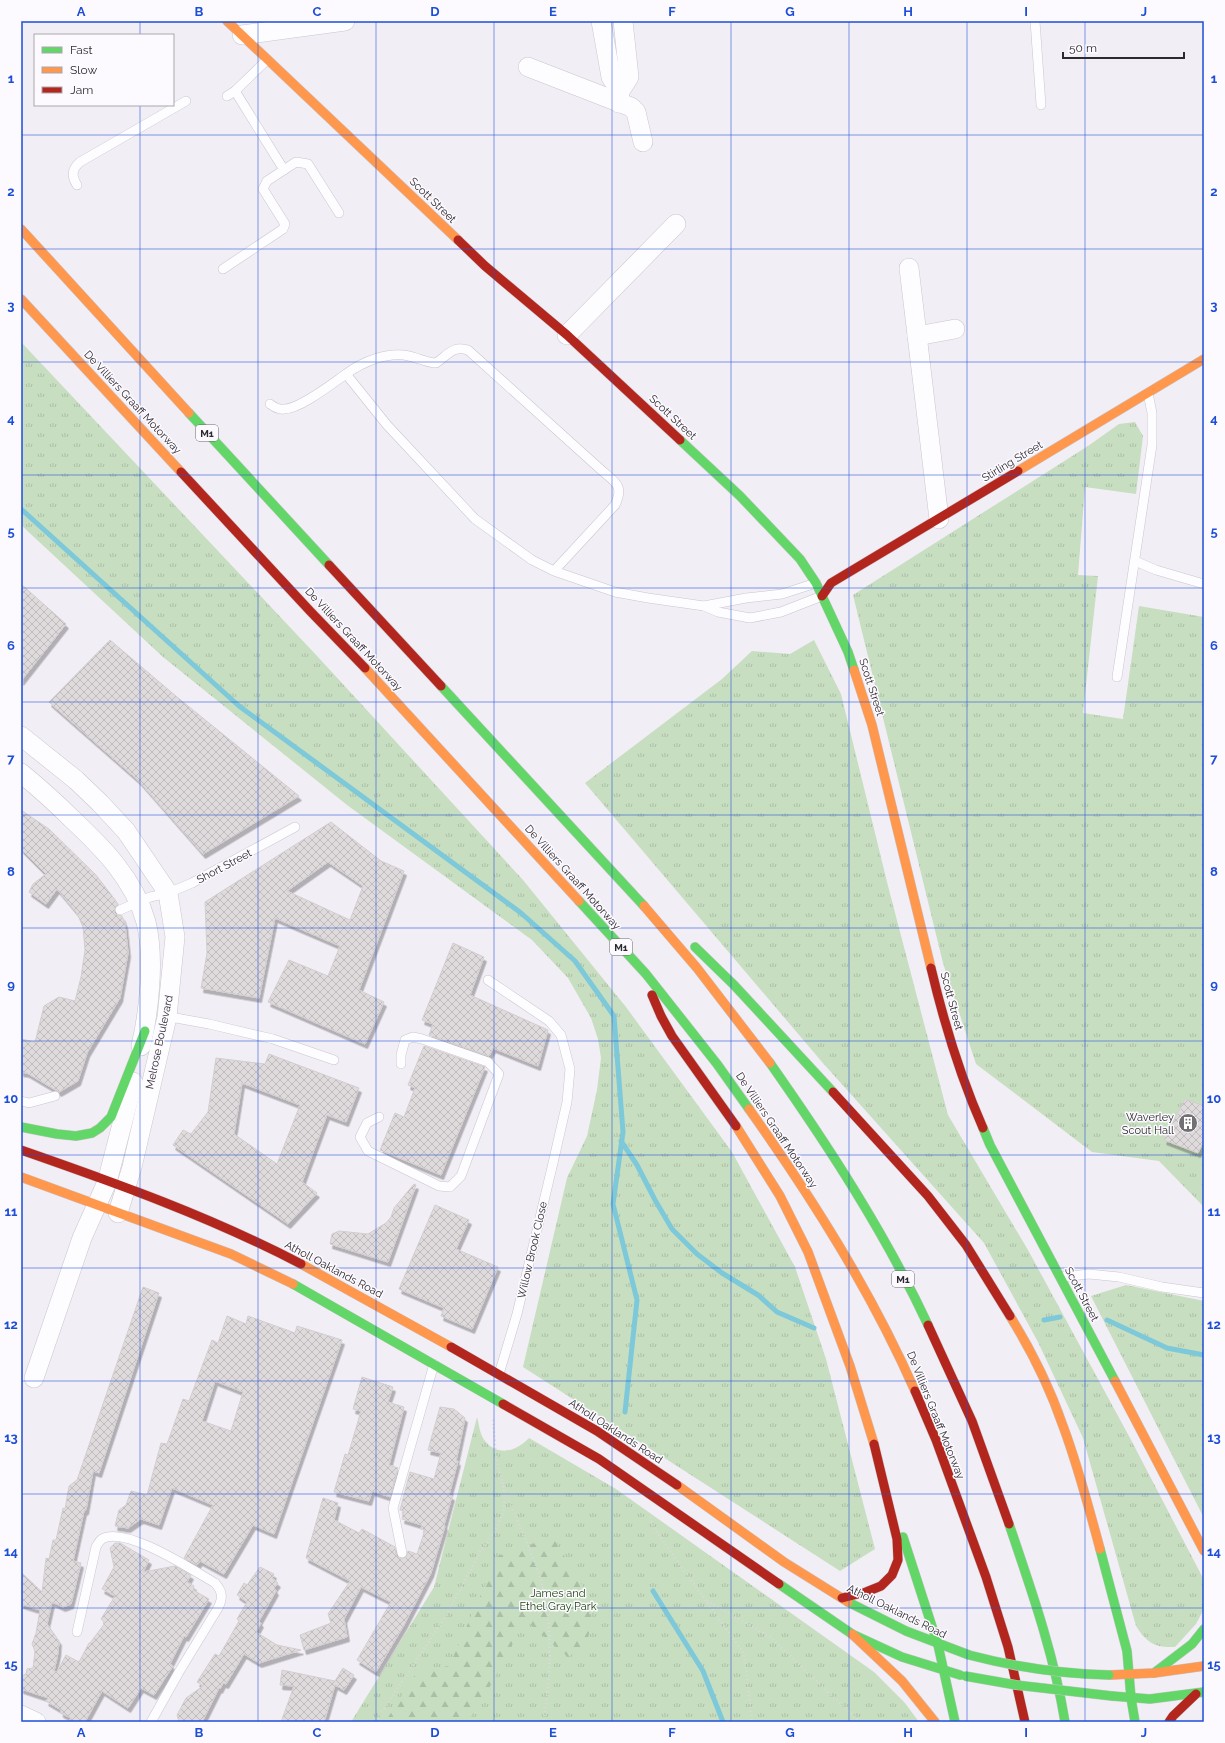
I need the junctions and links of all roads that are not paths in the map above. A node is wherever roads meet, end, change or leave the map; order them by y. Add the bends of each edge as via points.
1 (227, 21) edge
2 (345, 21) edge
3 (601, 21) edge
4 (622, 21) edge
5 (1035, 21) edge
6 (310, 23) edge
7 (242, 35) junction
8 (267, 60) junction
9 (528, 67) dead end
10 (620, 97) junction
11 (186, 101) dead end
12 (1041, 105) dead end
13 (643, 142) dead end
14 (284, 170) junction
15 (77, 184) dead end
16 (339, 213) dead end
17 (676, 224) dead end
18 (21, 229) edge
19 (909, 268) dead end
20 (223, 269) dead end
21 (21, 299) edge
22 (955, 329) dead end
23 (567, 334) junction
24 (917, 336) junction
25 (1204, 359) edge
26 (346, 374) junction
27 (1148, 393) junction
28 (270, 404) dead end
29 (939, 519) junction
30 (1136, 561) junction
31 (554, 571) junction
32 (816, 582) junction
33 (831, 583) junction
34 (1204, 584) edge
35 (822, 596) junction
36 (704, 606) junction
37 (1117, 677) dead end
38 (21, 736) edge
39 (21, 773) edge
40 (295, 827) dead end
41 (168, 893) junction
42 (632, 893) junction
43 (144, 899) junction
44 (120, 910) dead end
45 (646, 974) junction
46 (488, 980) dead end
47 (147, 1012) junction
48 (167, 1017) junction
49 (144, 1031) junction
50 (334, 1060) dead end
51 (401, 1064) dead end
52 (56, 1096) dead end
53 (21, 1101) edge
54 (379, 1117) dead end
55 (21, 1127) edge
56 (21, 1150) edge
57 (21, 1177) edge
58 (108, 1182) junction
59 (126, 1188) junction
60 (98, 1205) junction
61 (118, 1213) junction
62 (1060, 1277) junction
63 (1204, 1293) edge
64 (434, 1364) junction
65 (34, 1378) dead end
66 (495, 1385) junction
67 (886, 1487) junction
68 (1204, 1551) edge
69 (402, 1552) dead end
70 (842, 1598) junction
71 (1204, 1629) edge
72 (77, 1632) dead end
73 (852, 1634) junction
74 (938, 1645) junction
75 (1204, 1666) edge
76 (944, 1671) junction
77 (1154, 1673) junction
78 (1130, 1674) junction
79 (1201, 1694) edge
80 (1131, 1698) junction
81 (21, 1715) edge
82 (36, 1722) edge
83 (151, 1722) edge
84 (934, 1722) edge
85 (955, 1722) edge
86 (1025, 1722) edge
87 (1065, 1722) edge
88 (1135, 1722) edge
89 (1169, 1722) edge

1 - 7 main road, Scott Street
2 - 6 street
3 - 10 street via 611,77
4 - 10 street via 629,76
5 - 12 lane
6 - 7 street
7 - 8 main road, Scott Street
8 - 14 lane via 231,94
8 - 23 main road, Scott Street via 485,266
9 - 10 street
10 - 13 street via 636,112
11 - 15 lane via 80,162 73,171
14 - 16 lane via 296,162 308,164
14 - 20 lane via 267,181 263,188 285,224 283,229
17 - 23 street
18 - 42 main road, M1
19 - 24 street
21 - 45 main road, De Villiers Graaff Motorway / M1 via 375,678
22 - 24 street
23 - 32 main road, Scott Street via 740,496 800,559
24 - 29 street
25 - 27 main road, Stirling Street
26 - 28 lane via 308,399 285,410
26 - 31 lane via 387,425 475,519 532,560
26 - 31 lane via 356,367 390,356 408,356 436,363 455,349 468,350 616,484 620,495 614,505
27 - 29 main road, Stirling Street
27 - 30 lane via 1152,413 1152,445
29 - 33 main road, Stirling Street
30 - 34 lane via 1156,570
30 - 37 lane
31 - 36 lane via 615,592
32 - 33 main road
32 - 35 main road, Scott Street
32 - 36 lane via 782,594
33 - 35 main road, Stirling Street
35 - 36 lane via 781,612 750,618 718,612
35 - 62 main road, Scott Street via 848,652 872,725 934,981 966,1087 990,1145
38 - 41 street, Melrose Boulevard via 76,780 100,803 126,831
39 - 43 street, Melrose Boulevard via 101,845
40 - 41 lane, Short Street via 199,880
41 - 43 lane, Short Street
41 - 48 street, Melrose Boulevard via 174,937
42 - 78 main road via 734,985 888,1151 928,1196 989,1280 1040,1372 1063,1425 1097,1535 1127,1651
42 - 87 main road, M1 via 707,980 762,1051 810,1120 867,1209 927,1323 972,1421 1001,1500 1036,1603 1060,1692
43 - 44 lane, Short Street
43 - 47 street, Melrose Boulevard via 150,944
45 - 67 main road via 654,1001 666,1026 759,1162 790,1214 821,1284 840,1337 865,1411
45 - 86 main road, De Villiers Graaff Motorway / M1 via 717,1064 784,1157 836,1240 898,1352 936,1440 986,1577 1008,1647
46 - 66 lane, Willow Brook Close via 549,1021 561,1035 570,1068 567,1102 517,1314
47 - 48 lane
47 - 49 street, Melrose Boulevard
48 - 50 lane via 266,1037
48 - 59 street, Melrose Boulevard
49 - 55 main road via 111,1117 102,1126 82,1136
49 - 58 street, Melrose Boulevard
51 - 54 lane via 405,1040 413,1037 488,1062 499,1074 461,1176 450,1187 439,1186 368,1150 360,1137 367,1123
52 - 53 lane via 29,1103
56 - 58 main road, Atholl Oaklands Road
57 - 60 main road, Atholl Oaklands Road
58 - 59 main road, Atholl Oaklands Road
58 - 60 street, Melrose Boulevard
59 - 61 street, Melrose Boulevard
59 - 66 main road, Atholl Oaklands Road via 249,1238 337,1283
60 - 61 main road, Atholl Oaklands Road
60 - 65 street, Melrose Boulevard via 82,1238
61 - 64 main road, Atholl Oaklands Road via 231,1254 259,1267 296,1285
62 - 63 lane via 1089,1274 1119,1277
62 - 68 main road, Scott Street
64 - 66 main road, Atholl Oaklands Road
64 - 69 lane via 393,1508
66 - 70 main road, Atholl Oaklands Road via 569,1414
66 - 73 main road, Atholl Oaklands Road
67 - 70 main road via 898,1542 899,1557 896,1567 887,1582 875,1590
67 - 74 main road
70 - 74 main road, Atholl Oaklands Road
71 - 77 main road via 1192,1644
72 - 83 lane via 96,1547 100,1540 114,1536 145,1544 216,1583 220,1588 222,1600
73 - 76 main road, Atholl Oaklands Road via 880,1648
73 - 84 main road via 902,1681
74 - 76 main road
74 - 78 main road, Atholl Oaklands Road, bridge via 997,1663 1038,1670 1085,1675
75 - 77 main road, Atholl Oaklands Road
76 - 80 main road, Atholl Oaklands Road, bridge via 1016,1685
76 - 85 main road
77 - 78 main road, Atholl Oaklands Road
78 - 80 main road
79 - 80 main road, Atholl Oaklands Road via 1150,1699
79 - 89 main road
80 - 88 main road
81 - 82 street

